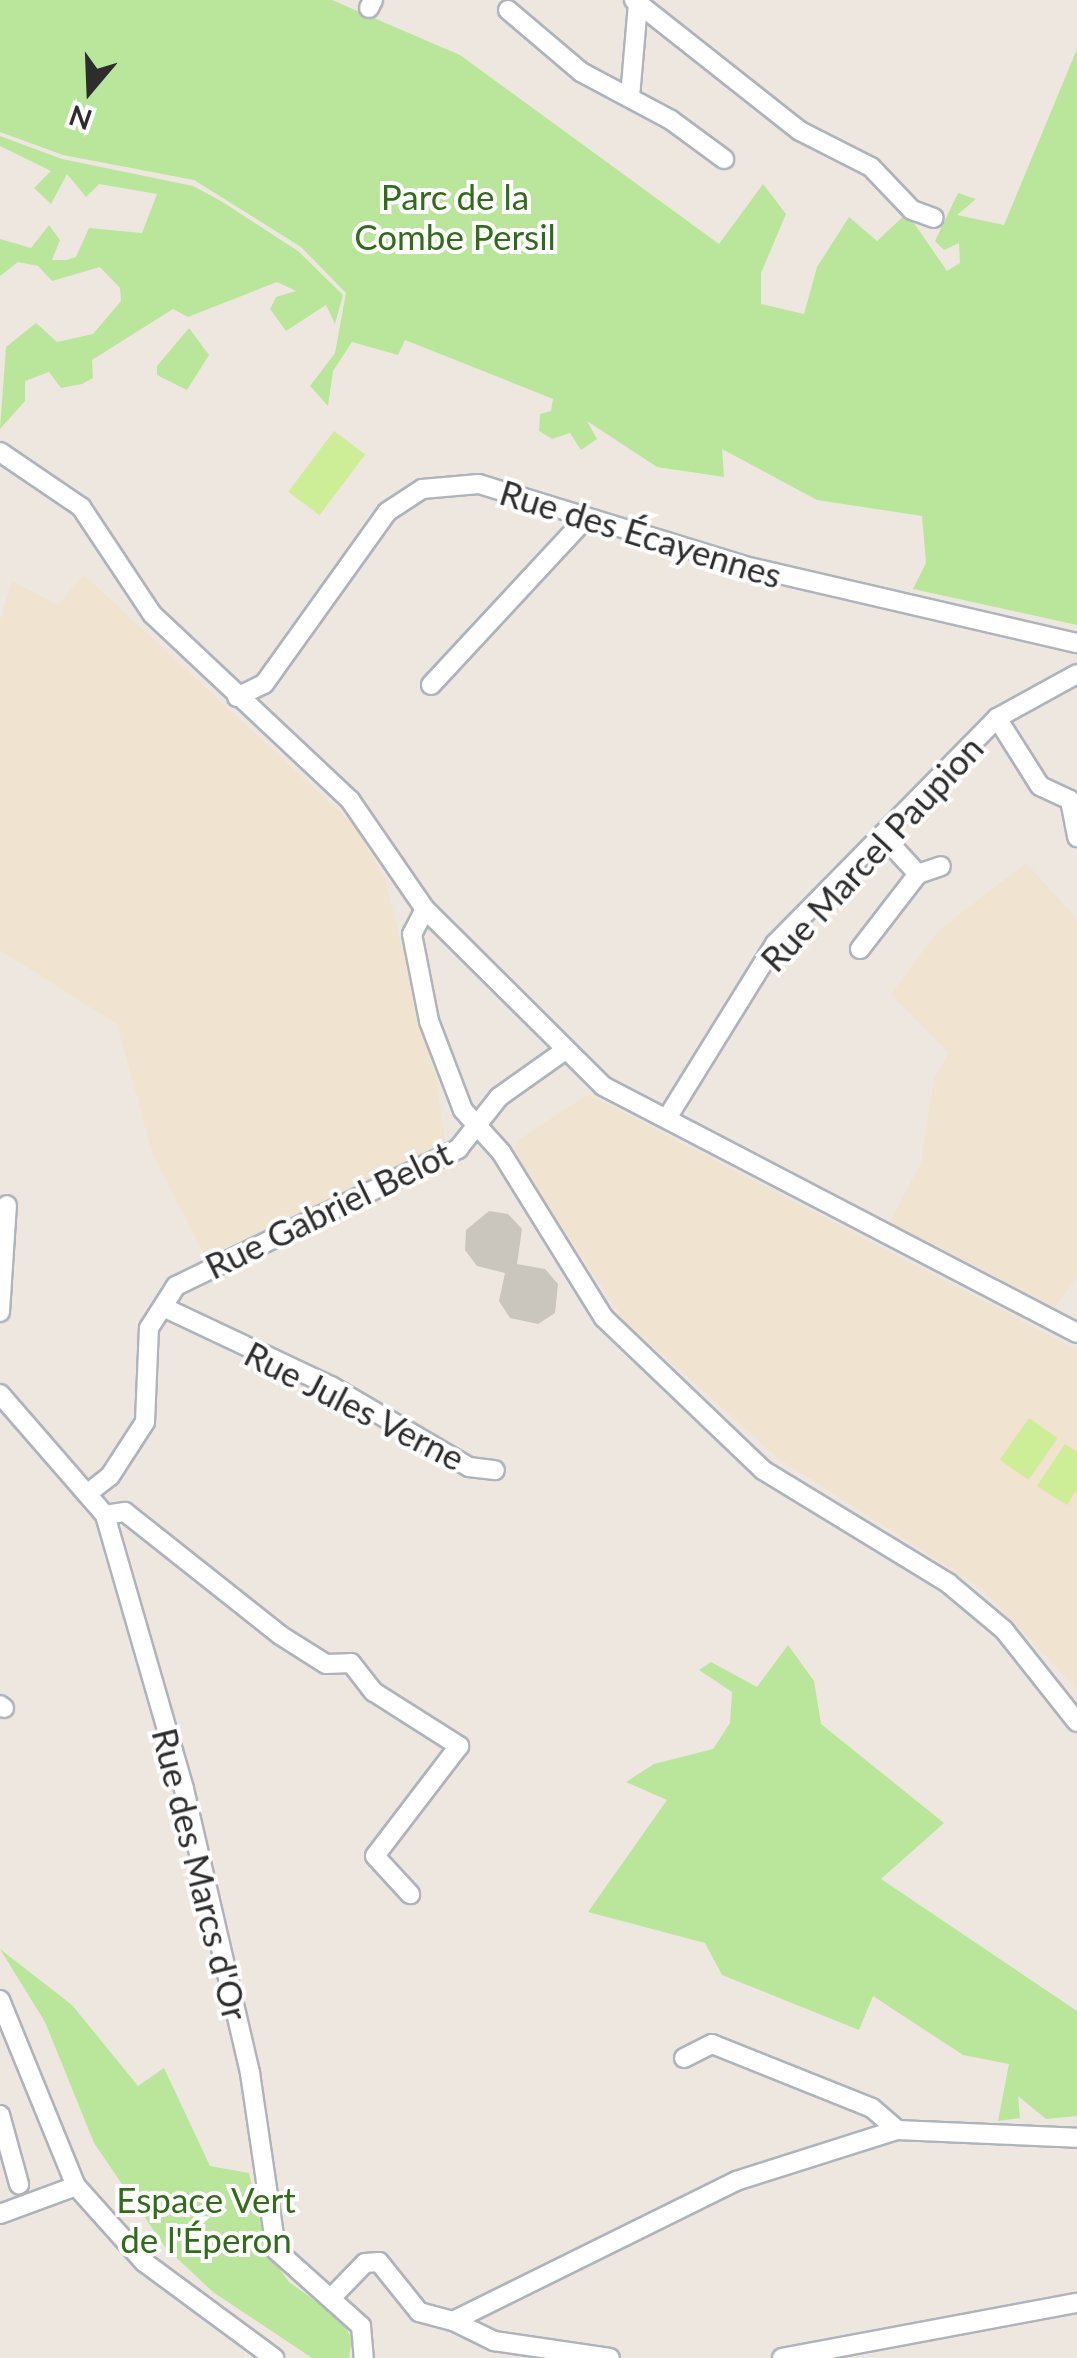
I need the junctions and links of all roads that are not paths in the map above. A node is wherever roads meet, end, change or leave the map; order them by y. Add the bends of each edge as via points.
1 (636, 2) edge
2 (508, 10) dead end
3 (630, 98) junction
4 (724, 158) dead end
5 (934, 218) dead end
6 (0, 452) edge
7 (586, 518) junction
8 (1077, 643) edge
9 (1077, 674) edge
10 (430, 685) dead end
11 (237, 697) junction
12 (998, 718) junction
13 (1074, 797) edge
14 (882, 835) junction
15 (1077, 837) edge
16 (940, 866) dead end
17 (918, 874) junction
18 (425, 909) junction
19 (860, 949) dead end
20 (564, 1051) junction
21 (667, 1118) junction
22 (476, 1132) junction
23 (7, 1205) dead end
24 (163, 1307) junction
25 (0, 1312) edge
26 (1077, 1333) edge
27 (0, 1394) edge
28 (495, 1470) dead end
29 (87, 1494) junction
30 (105, 1515) junction
31 (1077, 1722) edge
32 (410, 1894) dead end
33 (0, 2000) edge
34 (684, 2058) dead end
35 (0, 2116) edge
36 (897, 2130) junction
37 (1077, 2138) edge
38 (20, 2184) dead end
39 (76, 2186) junction
40 (0, 2214) edge
41 (333, 2296) junction
42 (1077, 2304) edge
43 (453, 2322) junction
44 (274, 2358) edge
45 (364, 2358) edge
46 (610, 2358) edge
47 (782, 2358) edge

1 - 3 street
1 - 5 street via 800,130 871,167 912,210
2 - 3 street via 581,72
3 - 4 street
6 - 11 street via 81,508 139,600
7 - 8 street, Rue des Écayennes via 900,606
7 - 10 street
7 - 11 street, Rue des Écayennes via 479,484 422,488 360,545 264,684
9 - 12 street, Rue Marcel Paupion
11 - 18 street via 350,800
12 - 13 street via 1040,786
12 - 14 street, Rue Marcel Paupion
13 - 15 street
14 - 17 street
14 - 21 street, Rue Marcel Paupion via 775,944
16 - 17 street
17 - 19 street
18 - 20 street
18 - 22 street via 412,934 429,1021
20 - 21 street via 603,1086
20 - 22 street, Rue Gabriel Belot via 499,1096
21 - 26 street
22 - 24 street, Rue Gabriel Belot via 458,1149 206,1266 176,1286
22 - 31 street via 501,1152 604,1318 763,1470 948,1583 1004,1630
23 - 25 street
24 - 28 street, Rue Jules Verne via 331,1386 469,1468
24 - 29 street, Rue Gabriel Belot via 149,1328 146,1422 110,1476
27 - 29 street, Rue des Marcs d'Or
29 - 30 street, Rue des Marcs d'Or
30 - 32 street via 124,1512 280,1635 326,1664 351,1663 374,1692 459,1746 375,1856
30 - 41 street, Rue des Marcs d'Or via 184,1789 250,2073 276,2250
33 - 39 street
34 - 36 street via 712,2044 872,2108
35 - 38 street
36 - 37 street
36 - 43 street via 736,2180
39 - 40 street
39 - 44 street via 144,2262
41 - 43 street via 365,2263 379,2262 419,2312
41 - 45 street, Rue des Marcs d'Or via 361,2326
42 - 47 street
43 - 46 street via 494,2341

